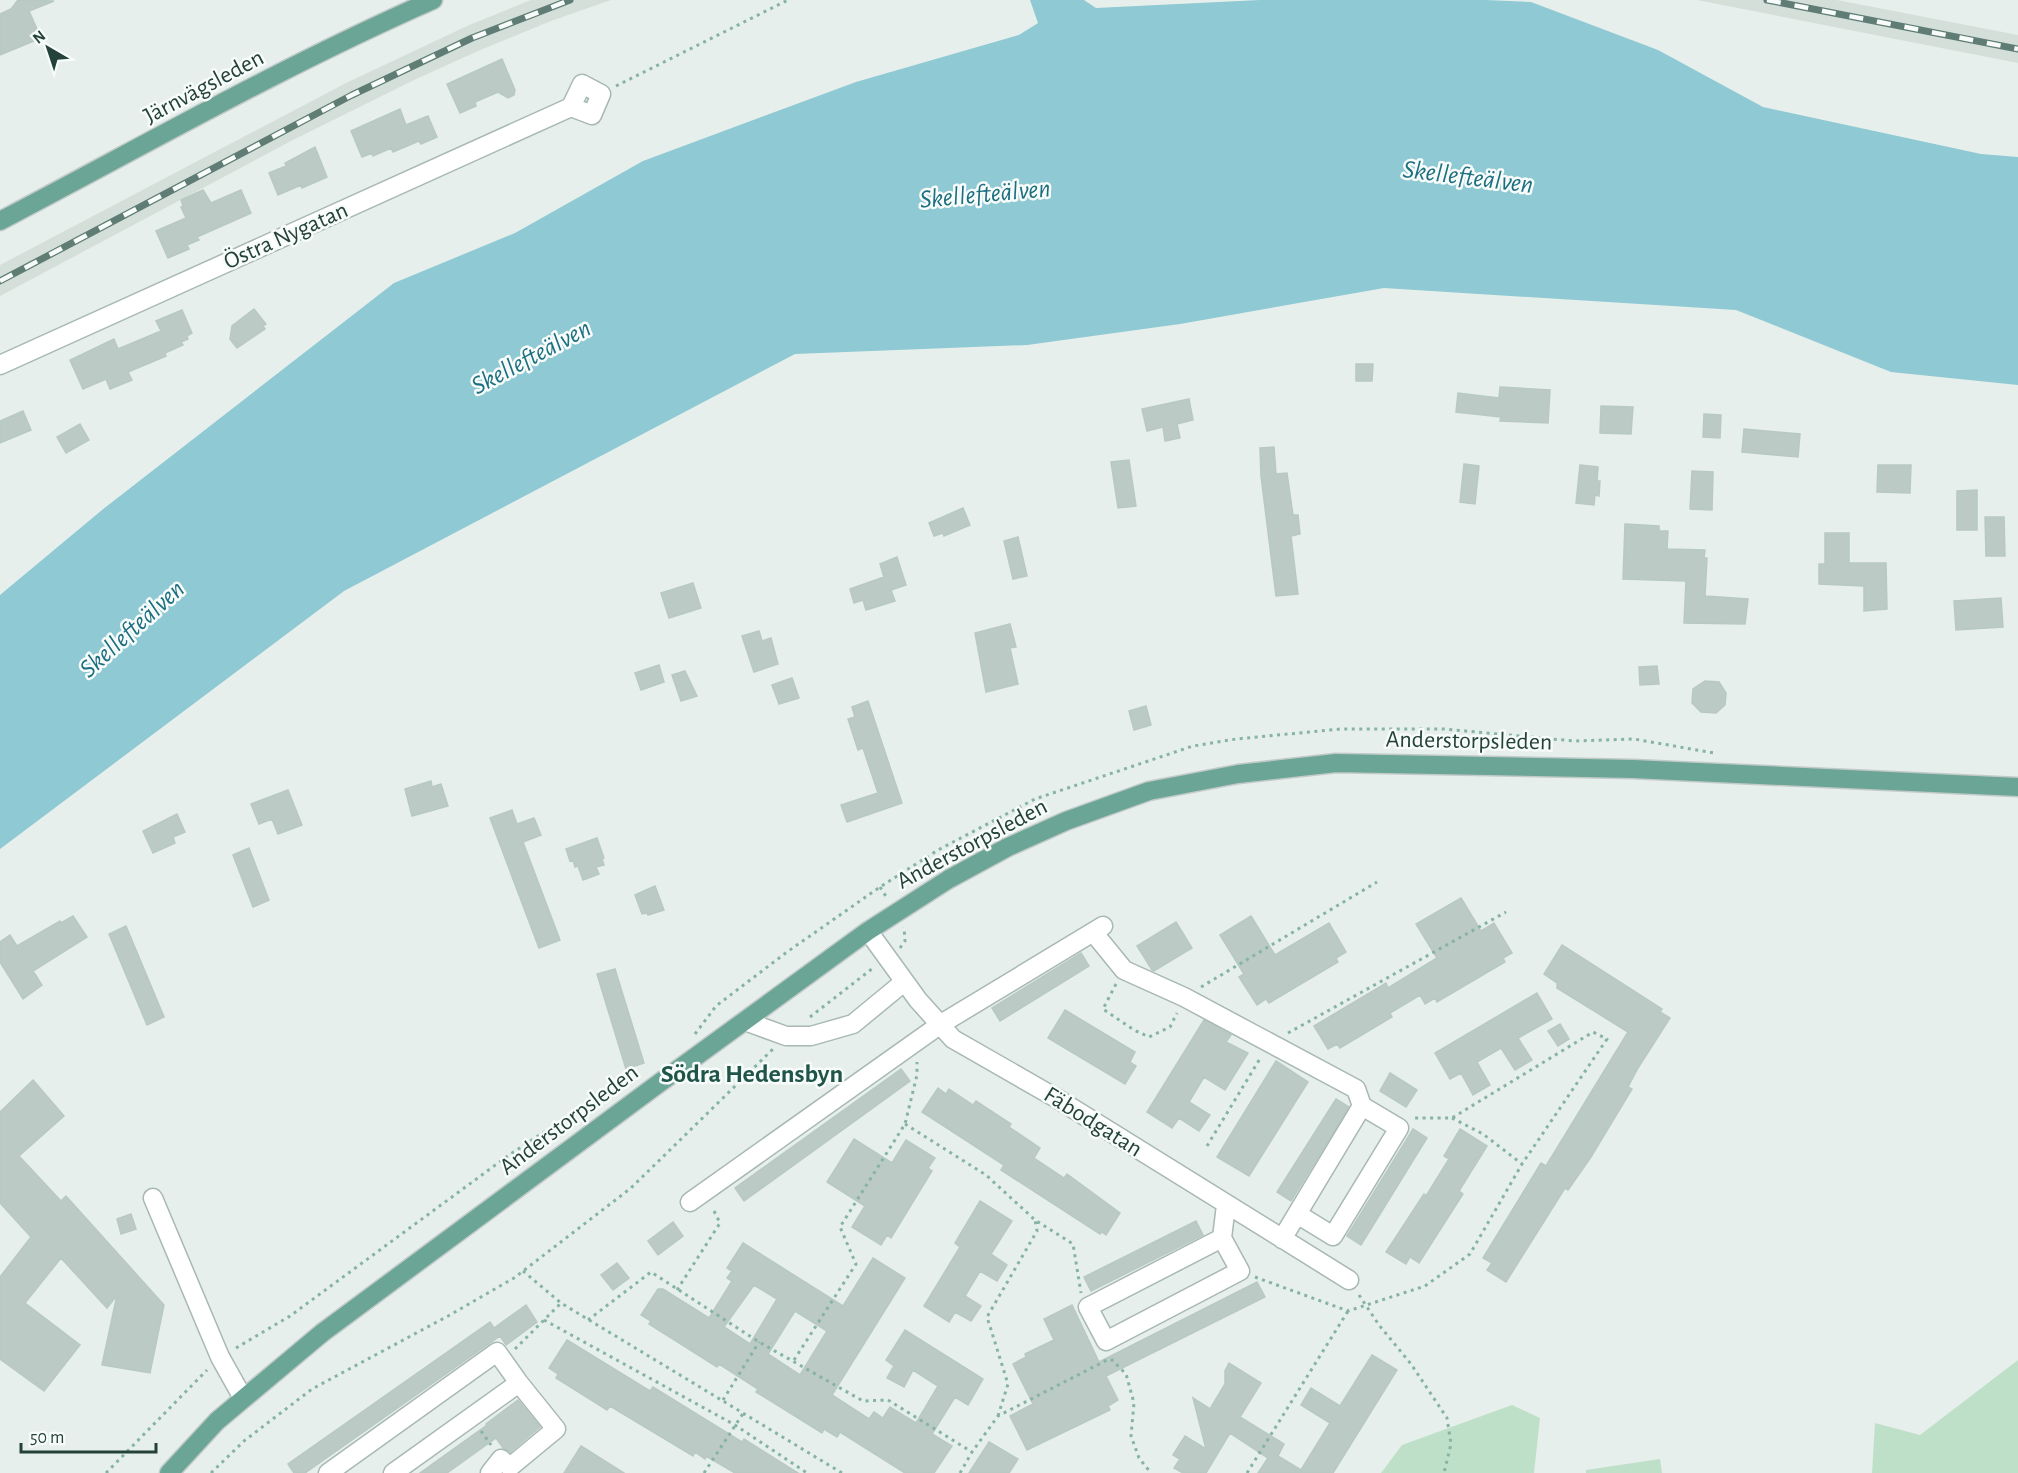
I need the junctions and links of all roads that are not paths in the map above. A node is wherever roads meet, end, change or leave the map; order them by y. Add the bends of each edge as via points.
1 (433, 0) edge
2 (601, 94) road end
3 (0, 222) edge
4 (0, 365) edge
5 (2018, 788) edge
6 (868, 931) junction
7 (904, 982) junction
8 (745, 1021) junction
9 (941, 1024) junction
10 (1362, 1106) junction
11 (697, 1197) road end
12 (153, 1198) dead end
13 (1226, 1205) junction
14 (1297, 1214) junction
15 (1222, 1238) junction
16 (1282, 1239) junction
17 (1349, 1280) road end
18 (519, 1383) junction
19 (243, 1398) junction
20 (496, 1466) edge
21 (170, 1473) edge
22 (328, 1473) edge
23 (393, 1473) edge

1 - 3 main road, Järnvägsleden via 310,58
2 - 4 street, Östra Nygatan via 582,84 571,107
5 - 6 main road, Anderstorpsleden via 1634,768 1336,763 1238,774 1149,791 1066,821 949,879
6 - 7 street, Fäbodgatan
6 - 8 main road, Anderstorpsleden
7 - 8 street via 853,1024 811,1036 786,1036
7 - 9 street, Fäbodgatan
8 - 19 main road, Anderstorpsleden via 332,1326
9 - 10 street via 1098,929 1124,970 1184,997 1356,1089
9 - 11 street
9 - 13 street, Fäbodgatan via 953,1039 1056,1098
10 - 14 street
10 - 14 street via 1399,1128 1333,1236
12 - 19 street via 220,1357
13 - 15 street
13 - 16 street, Fäbodgatan
14 - 16 street
15 - 15 street via 1240,1271 1108,1350 1088,1307
16 - 17 street, Fäbodgatan
18 - 20 street via 556,1429 510,1467
18 - 22 street via 497,1352
18 - 23 street
19 - 21 main road, Anderstorpsleden

